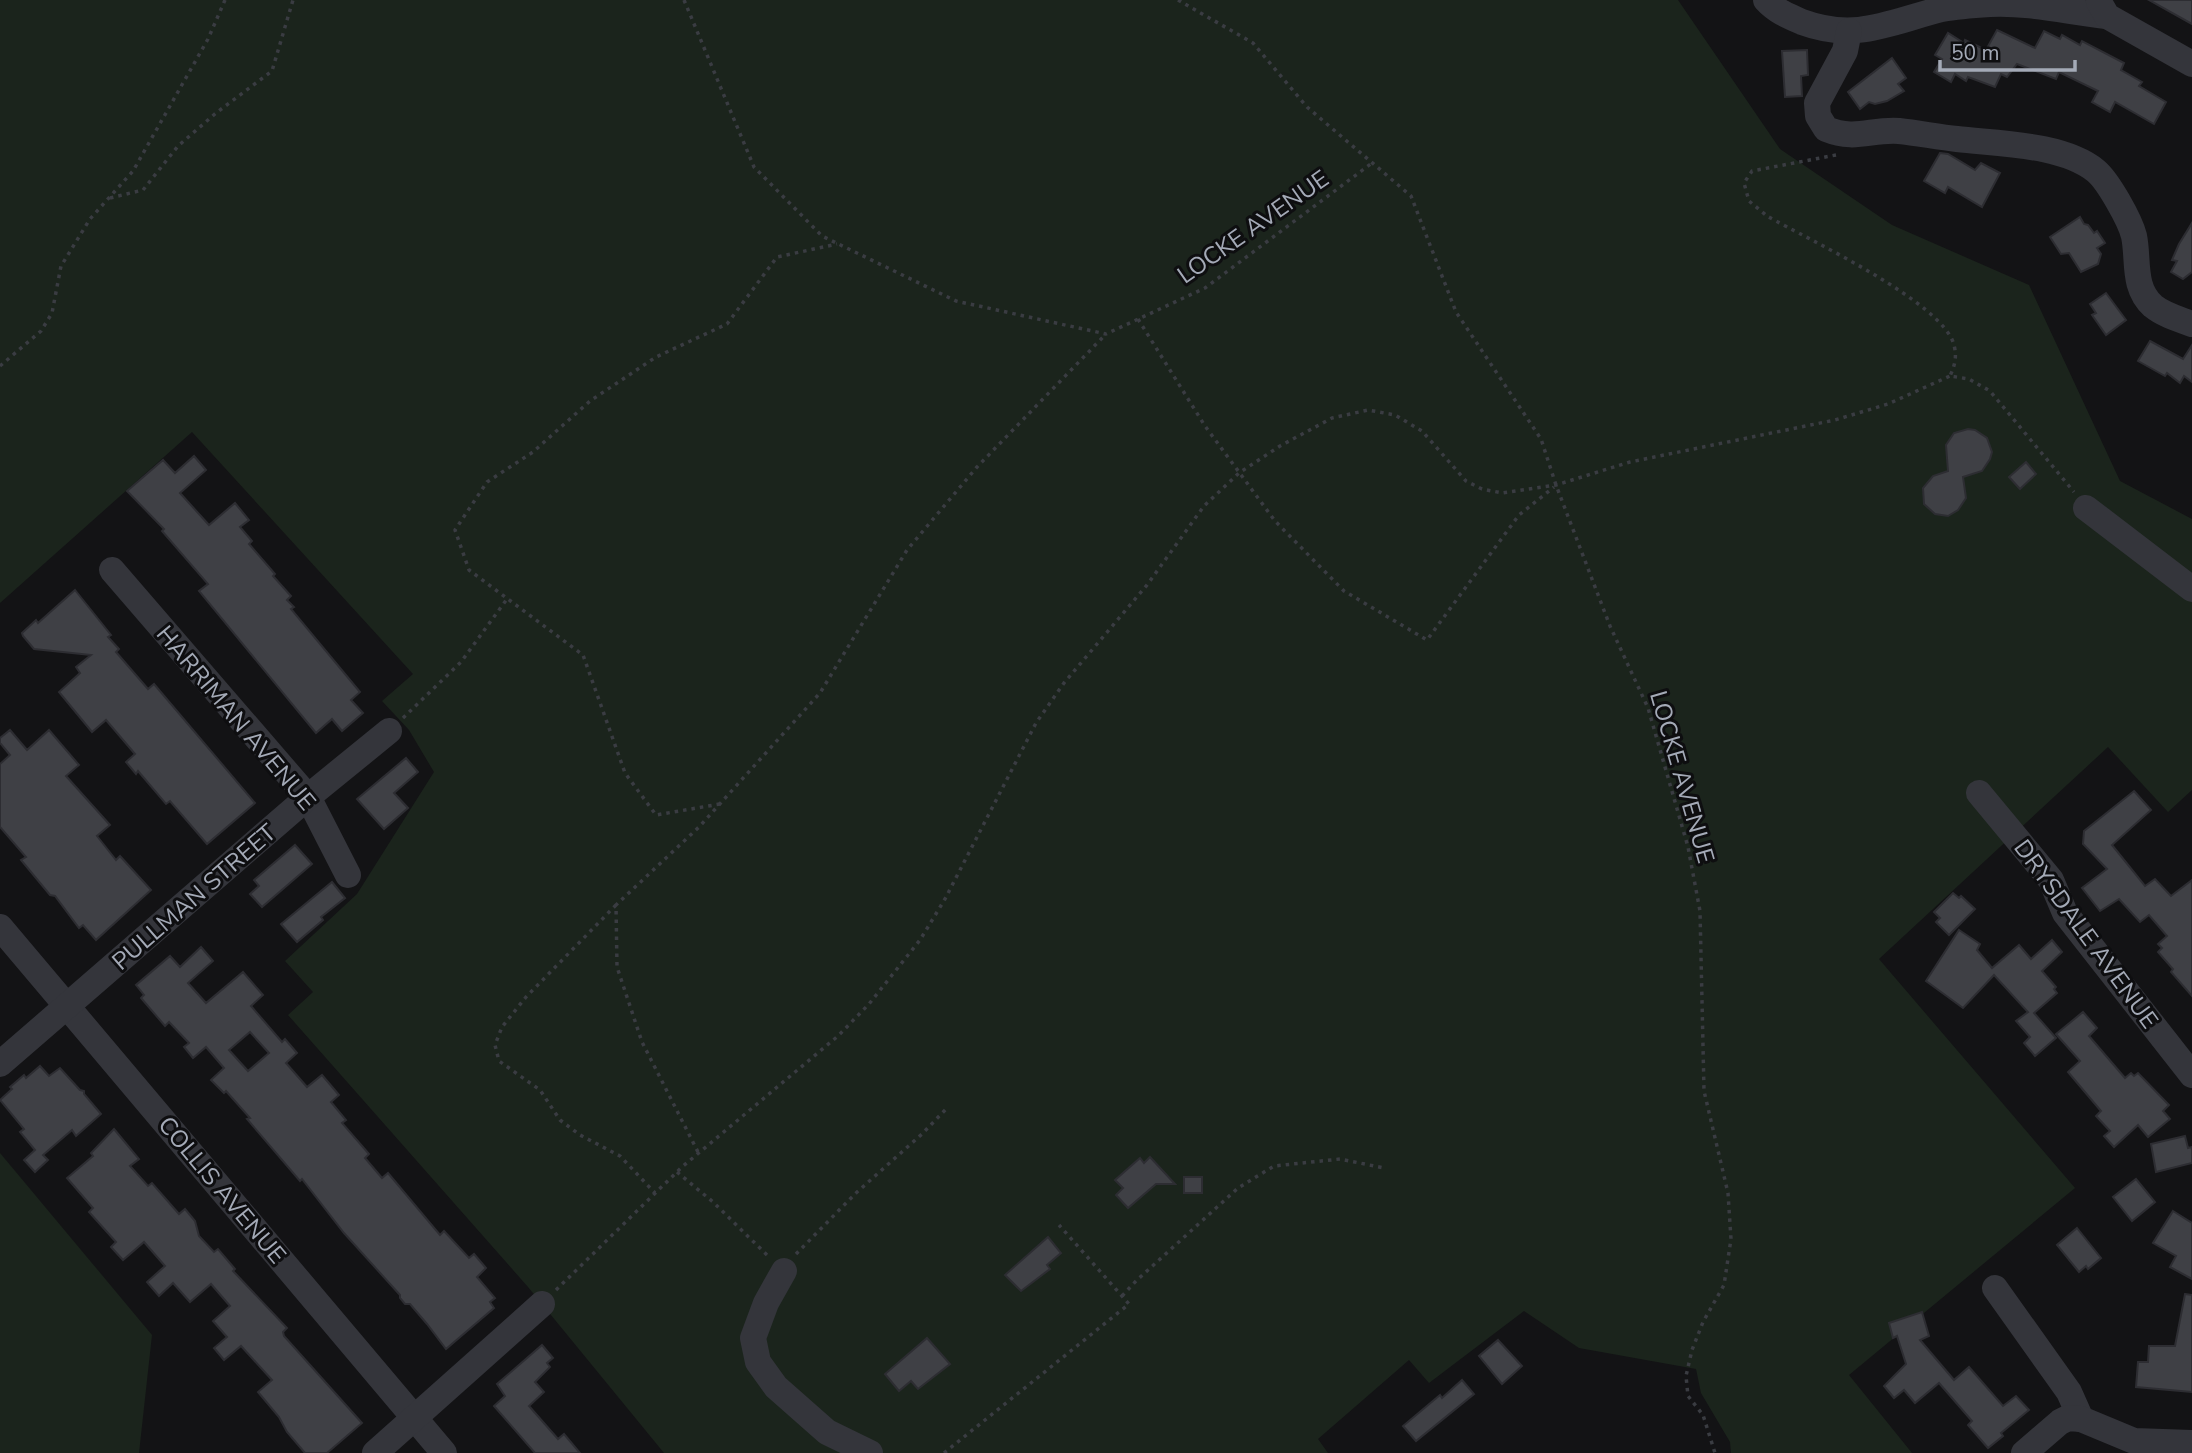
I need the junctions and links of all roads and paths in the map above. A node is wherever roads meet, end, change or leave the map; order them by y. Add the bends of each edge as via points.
1 (225, 0) edge
2 (293, 0) edge
3 (684, 0) edge
4 (1178, 0) edge
5 (1766, 0) edge
6 (2103, 8) edge
7 (1849, 31) junction
8 (2192, 64) edge
9 (1867, 135) junction
10 (1372, 163) junction
11 (108, 199) junction
12 (837, 244) junction
13 (1138, 319) junction
14 (2192, 324) edge
15 (1106, 334) junction
16 (0, 366) edge
17 (1950, 376) junction
18 (1239, 473) junction
19 (1556, 485) junction
20 (2086, 508) joint
21 (111, 570) dead end
22 (2192, 589) edge
23 (508, 598) junction
24 (389, 731) joint
25 (1979, 793) dead end
26 (308, 797) junction
27 (720, 804) junction
28 (348, 876) dead end
29 (616, 905) junction
30 (0, 926) edge
31 (68, 1006) junction
32 (0, 1063) edge
33 (2192, 1075) edge
34 (947, 1108) dead end
35 (699, 1152) junction
36 (1384, 1168) dead end
37 (677, 1172) junction
38 (655, 1194) junction
39 (1059, 1225) dead end
40 (784, 1271) junction
41 (1995, 1288) dead end
42 (1122, 1296) junction
43 (542, 1304) joint
44 (414, 1418) junction
45 (2081, 1419) junction
46 (2192, 1443) edge
47 (2160, 1447) edge
48 (375, 1453) edge
49 (444, 1453) edge
50 (870, 1453) edge
51 (944, 1453) edge
52 (1715, 1453) edge
53 (2024, 1453) edge

1 - 11 path via 208,39 133,171
2 - 11 path via 272,71 178,146 143,190
3 - 12 path via 754,167 822,236
4 - 10 path, LOCKE AVENUE via 1253,43 1307,107
5 - 7 street via 1780,13 1800,21
6 - 7 street via 1982,4
6 - 8 street
7 - 9 street via 1845,51 1816,103 1818,116 1834,133
9 - 14 street via 1896,131 2047,150 2098,172 2134,236 2137,274 2148,300
9 - 17 path via 1842,154 1752,171 1744,183 1748,201 1910,295 1930,312 1954,343 1956,363
10 - 13 path, LOCKE AVENUE via 1206,288
10 - 19 path, LOCKE AVENUE via 1411,196 1456,312 1541,439
11 - 16 path via 61,266 46,323
12 - 15 path via 956,301
12 - 23 path via 776,257 727,324 656,357 590,401 533,452 487,482 456,530 469,570
13 - 15 path, LOCKE AVENUE
13 - 18 path
15 - 27 path via 976,467 907,550 820,693
17 - 19 path via 1888,404 1835,420 1630,462
17 - 20 path via 1969,379 1990,391
18 - 19 path via 1332,418 1368,410 1395,415 1422,431 1466,481 1482,489 1502,493
18 - 19 path via 1275,521 1344,591 1427,640 1519,516
18 - 35 path via 1204,506 1036,723 945,899 903,962 838,1036
19 - 52 path, LOCKE AVENUE via 1609,626 1648,708 1688,848 1700,911 1704,1091 1728,1193 1731,1239 1724,1285 1703,1322 1686,1376 1688,1396 1703,1415
20 - 22 street
21 - 26 street, HARRIMAN AVENUE
23 - 24 path via 461,662
23 - 27 path via 583,656 625,773 656,815
24 - 26 street, PULLMAN STREET
25 - 33 street, DRYSDALE AVENUE via 2051,880 2065,913
26 - 28 street, HARRIMAN AVENUE
26 - 31 street, PULLMAN STREET
27 - 29 path
29 - 35 path via 617,967 637,1030
29 - 38 path via 526,997 502,1027 495,1045 499,1061 540,1090 560,1120 620,1156
30 - 31 street, COLLIS AVENUE
31 - 32 street, PULLMAN STREET
31 - 44 street, COLLIS AVENUE
34 - 40 path via 846,1202
35 - 37 path
36 - 42 path via 1340,1159 1274,1167 1238,1188
37 - 38 path
37 - 40 path
38 - 43 path
39 - 42 path
40 - 50 street via 753,1338 758,1362 776,1387 827,1432
41 - 45 street via 2069,1392
42 - 51 path via 1129,1304
43 - 44 street
44 - 48 street
44 - 49 street, COLLIS AVENUE
45 - 47 street
45 - 53 street via 2060,1422
46 - 47 street

